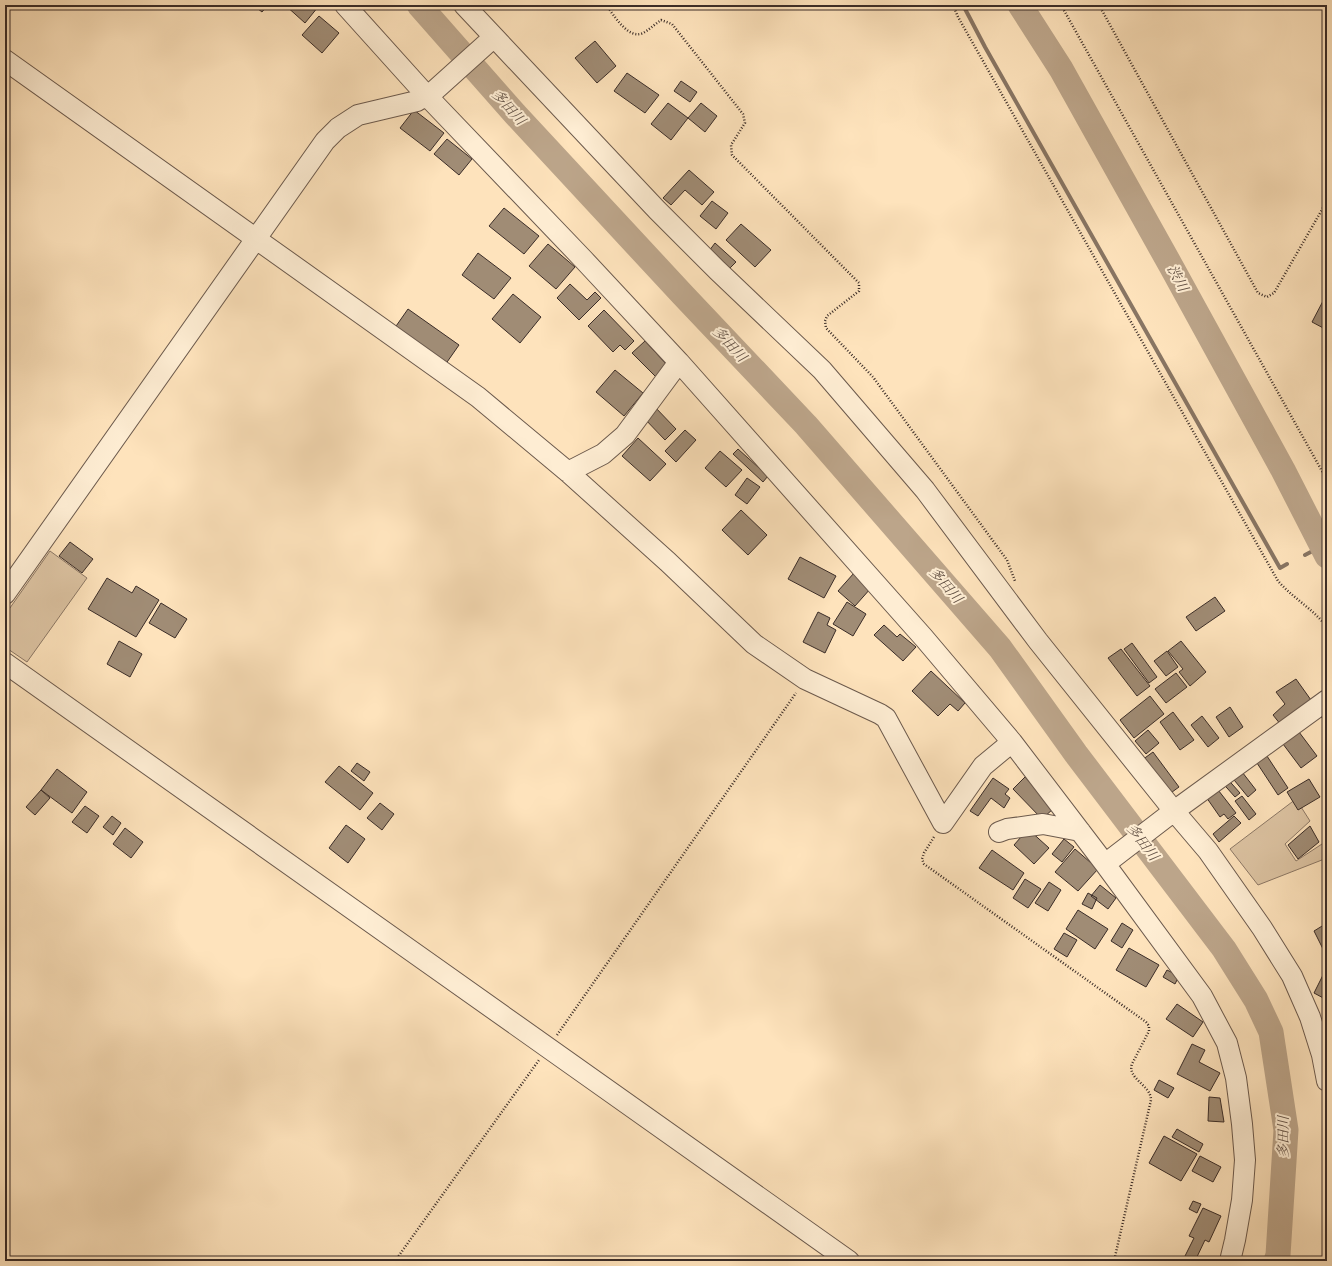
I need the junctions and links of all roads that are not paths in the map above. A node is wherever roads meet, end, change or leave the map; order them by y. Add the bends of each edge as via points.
1 (345, 5) edge
2 (464, 5) edge
3 (491, 40) junction
4 (5, 60) edge
5 (431, 94) junction
6 (255, 239) junction
7 (680, 362) junction
8 (568, 472) junction
9 (5, 594) edge
10 (5, 663) edge
11 (1327, 700) edge
12 (1012, 742) junction
13 (1171, 813) junction
14 (1080, 831) junction
15 (999, 832) dead end
16 (1110, 861) junction
17 (1327, 1081) edge
18 (849, 1261) edge
19 (1230, 1261) edge

1 - 5 street
2 - 3 street
3 - 5 street
3 - 13 street via 717,270 822,370 925,490
4 - 6 street
5 - 6 street via 417,101 358,115 338,128 325,141
5 - 7 street
6 - 8 street via 478,397
6 - 9 street
7 - 8 street via 625,435 603,454
7 - 12 street via 919,632
8 - 12 street via 754,644 805,679 886,718 944,823 983,766
10 - 18 street
11 - 13 street
12 - 14 street
13 - 16 street
13 - 17 street via 1208,851 1292,976 1310,1017
14 - 15 street via 1044,824
14 - 16 street
16 - 19 street via 1202,996 1227,1043 1236,1078 1245,1160 1242,1200

